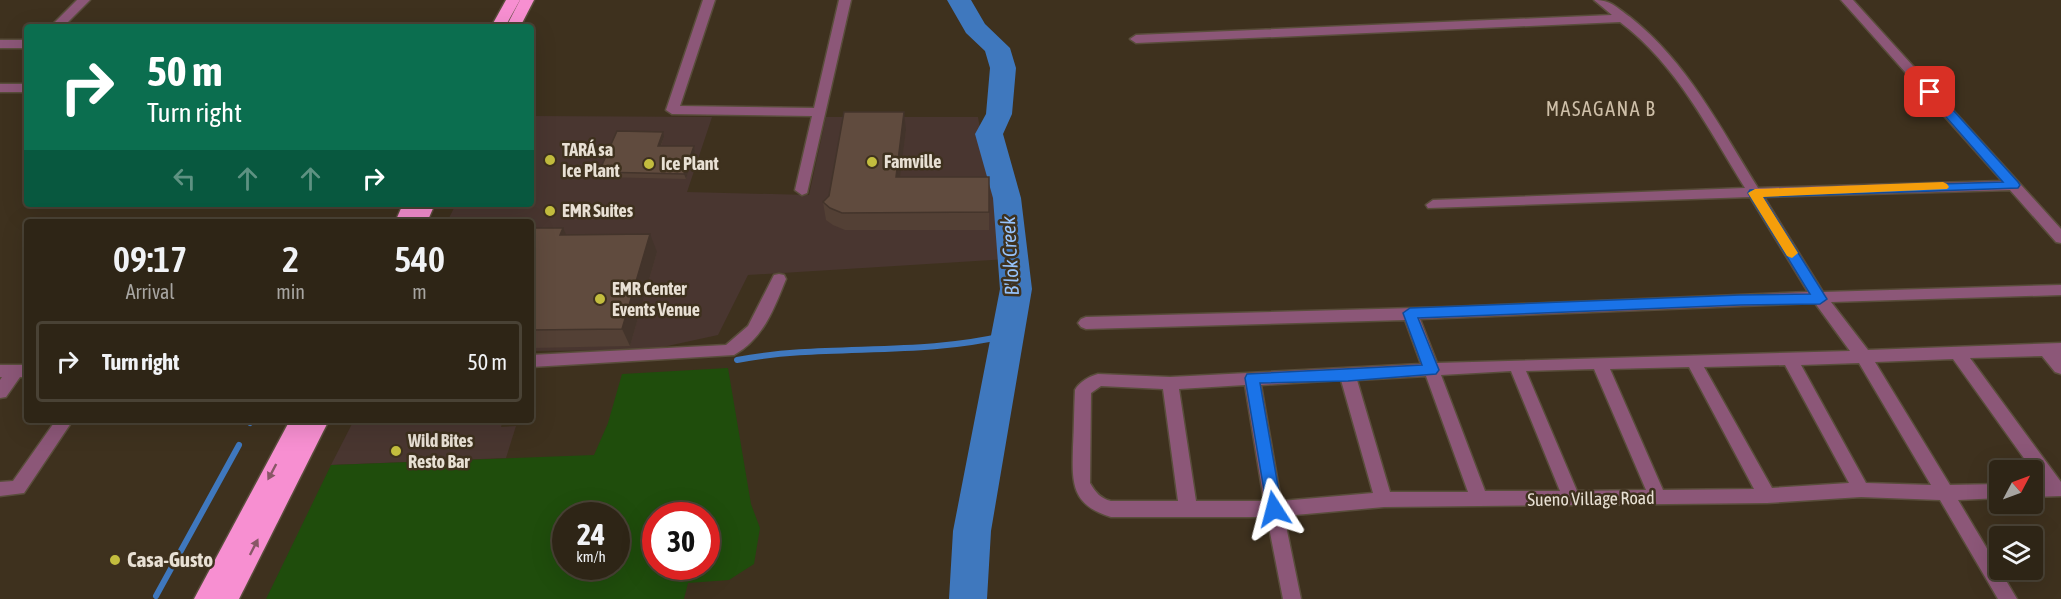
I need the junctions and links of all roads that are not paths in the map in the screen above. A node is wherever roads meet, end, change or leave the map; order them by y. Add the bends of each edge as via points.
1 (84, 0) edge
2 (513, 0) edge
3 (527, 0) edge
4 (709, 0) edge
5 (845, 0) edge
6 (1600, 0) edge
7 (1847, 0) edge
8 (1623, 18) junction
9 (59, 24) edge
10 (500, 24) edge
11 (515, 24) edge
12 (1136, 39) dead end
13 (0, 44) edge
14 (24, 44) edge
15 (0, 88) edge
16 (24, 88) edge
17 (819, 112) junction
18 (2013, 185) junction
19 (802, 190) dead end
20 (1755, 193) junction
21 (1433, 205) dead end
22 (2061, 238) edge
23 (779, 279) dead end
24 (2061, 290) edge
25 (1820, 299) junction
26 (1410, 313) junction
27 (1086, 323) dead end
28 (2053, 349) edge
29 (1957, 353) junction
30 (1864, 357) junction
31 (1790, 359) junction
32 (534, 361) edge
33 (1693, 361) junction
34 (1599, 363) junction
35 (1516, 365) junction
36 (2061, 368) edge
37 (1431, 370) junction
38 (14, 371) edge
39 (1348, 376) junction
40 (1252, 378) junction
41 (1170, 383) junction
42 (0, 392) edge
43 (63, 423) edge
44 (298, 423) edge
45 (317, 423) edge
46 (0, 489) edge
47 (2059, 489) edge
48 (1861, 490) junction
49 (2043, 490) edge
50 (1989, 491) edge
51 (1943, 493) junction
52 (1767, 496) junction
53 (1658, 497) junction
54 (1384, 500) junction
55 (1480, 500) junction
56 (1572, 500) junction
57 (1188, 509) junction
58 (1274, 509) junction
59 (205, 599) edge
60 (228, 599) edge
61 (1292, 599) edge
62 (2008, 599) edge

1 - 9 street
2 - 10 highway
3 - 11 highway
4 - 17 street via 672,110
5 - 17 street
6 - 8 street
7 - 18 street
8 - 12 street
8 - 20 street via 1646,35 1683,77
13 - 14 street
15 - 16 street
17 - 19 street
18 - 20 street
18 - 22 street
20 - 21 street
20 - 25 street
23 - 32 street via 752,334 728,351
24 - 25 street
25 - 26 street
25 - 30 street
26 - 27 street
26 - 37 street
28 - 29 street
28 - 36 street
29 - 30 street
29 - 47 street
30 - 31 street
30 - 51 street
31 - 33 street
31 - 48 street
33 - 34 street
33 - 52 street
34 - 35 street
34 - 53 street
35 - 37 street
35 - 56 street
37 - 39 street
37 - 55 street
38 - 42 street
39 - 40 street
39 - 54 street
40 - 41 street
40 - 58 street
41 - 57 street
41 - 57 street, Sueno Village Road via 1098,380 1083,390 1081,483 1086,495 1103,507
43 - 46 street via 18,488
44 -> 59 highway
60 -> 45 highway
47 - 49 street
48 - 51 street, Sueno Village Road
48 - 52 street, Sueno Village Road
50 - 51 street, Sueno Village Road
51 - 62 street
52 - 53 street, Sueno Village Road
53 - 56 street, Sueno Village Road
54 - 55 street, Sueno Village Road
54 - 58 street, Sueno Village Road
55 - 56 street, Sueno Village Road
57 - 58 street, Sueno Village Road
58 - 61 street

